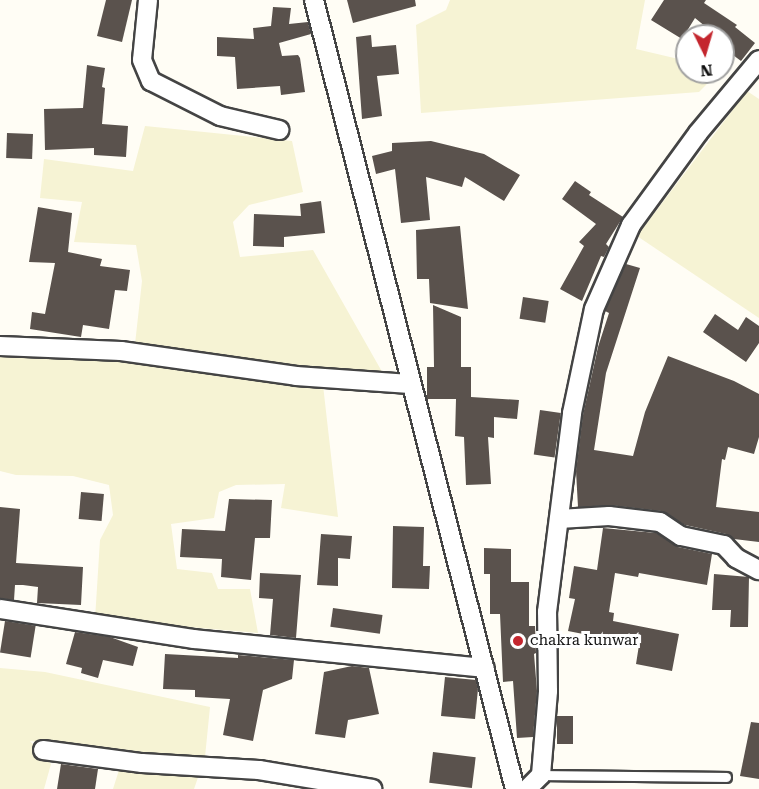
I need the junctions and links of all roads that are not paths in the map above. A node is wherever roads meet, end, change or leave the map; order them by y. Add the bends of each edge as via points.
1 (148, 0) edge
2 (314, 0) edge
3 (759, 60) edge
4 (279, 130) dead end
5 (0, 346) edge
6 (410, 384) junction
7 (559, 519) junction
8 (759, 570) edge
9 (0, 609) edge
10 (485, 668) junction
11 (43, 750) dead end
12 (541, 775) junction
13 (726, 777) dead end
14 (372, 789) edge
15 (515, 789) edge
16 (527, 789) edge

1 - 4 street via 142,60 151,81 220,116
2 - 6 street
3 - 7 street via 698,133 631,225 603,288 594,309 572,412
5 - 6 street via 121,351 296,376
6 - 10 street
7 - 8 street via 609,516 660,522 681,536 724,545 736,558
7 - 12 street via 548,612 548,691
9 - 10 street via 195,639
10 - 15 street
11 - 14 street via 142,763 259,770
12 - 13 lane
12 - 16 street

